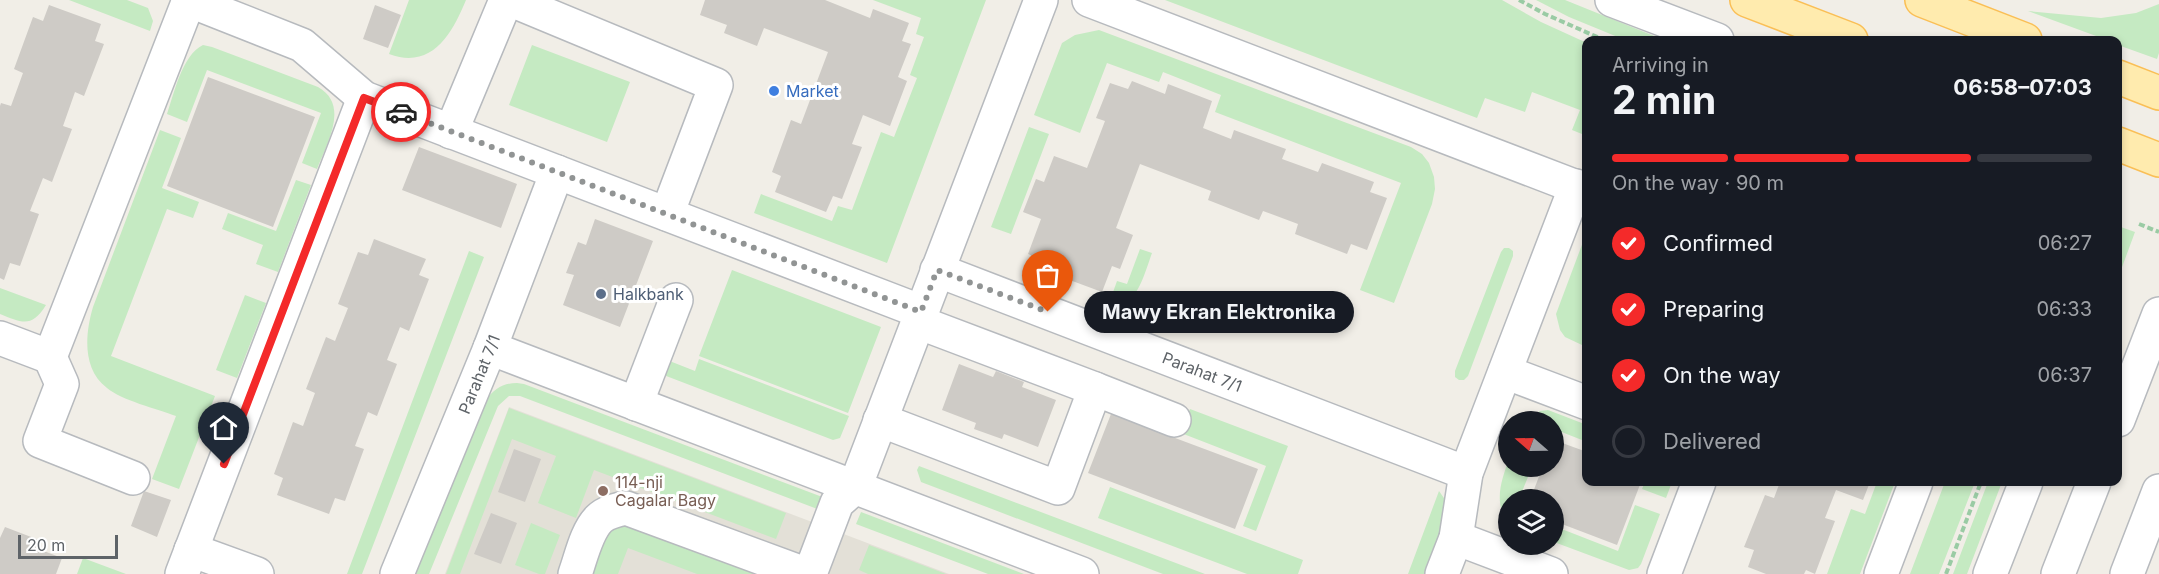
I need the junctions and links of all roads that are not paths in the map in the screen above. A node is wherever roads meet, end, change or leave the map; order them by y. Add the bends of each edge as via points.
1 (188, 0) edge
2 (506, 0) edge
3 (511, 0) edge
4 (1041, 0) edge
5 (1089, 0) edge
6 (1612, 0) edge
7 (1747, 0) edge
8 (1922, 0) edge
9 (1706, 36) edge
10 (1841, 36) edge
11 (2015, 36) edge
12 (2122, 79) edge
13 (2159, 93) edge
14 (364, 98) junction
15 (451, 132) junction
16 (2122, 146) edge
17 (2159, 160) edge
18 (557, 172) junction
19 (1581, 188) edge
20 (667, 214) junction
21 (937, 270) junction
22 (676, 300) dead end
23 (2159, 314) edge
24 (920, 317) junction
25 (0, 338) edge
26 (490, 348) junction
27 (50, 357) junction
28 (1505, 372) junction
29 (1095, 389) junction
30 (1582, 401) edge
31 (636, 404) junction
32 (2122, 410) edge
33 (880, 420) junction
34 (1174, 420) dead end
35 (1466, 472) junction
36 (133, 478) dead end
37 (1697, 486) edge
38 (1914, 486) edge
39 (2024, 486) edge
40 (2092, 486) edge
41 (855, 487) junction
42 (2159, 491) edge
43 (1456, 538) junction
44 (186, 562) edge
45 (257, 574) edge
46 (397, 574) edge
47 (575, 574) edge
48 (805, 574) edge
49 (810, 574) edge
50 (1082, 574) edge
51 (1442, 574) edge
52 (1551, 574) edge
53 (1664, 574) edge
54 (1881, 574) edge
55 (1990, 574) edge
56 (2058, 574) edge
57 (2127, 574) edge

1 - 14 street via 303,45
1 - 27 street
2 - 15 street
3 - 20 street via 716,85
4 - 21 street
5 - 19 street
6 - 9 street
7 - 10 main road
8 - 11 main road
12 - 13 main road
14 - 15 street
14 - 44 street
15 - 18 street
16 - 17 main road
18 - 20 street
18 - 26 street, Parahat 7/1
19 - 28 street
20 - 24 street
21 - 24 street
21 - 35 street, Parahat 7/1
22 - 31 street
23 - 32 street
24 - 29 street
24 - 33 street
25 - 27 street
26 - 31 street
26 - 46 street, Parahat 7/1
27 - 36 street via 62,384 40,441
28 - 30 street
28 - 35 street
29 - 33 street via 1058,488
29 - 34 street
31 - 41 street
33 - 41 street
35 - 43 street
37 - 53 street
38 - 54 street
39 - 55 street
40 - 56 street
41 - 49 street via 837,503
41 - 50 street
42 - 57 street
43 - 51 street
43 - 52 street
44 - 45 street
47 - 48 street via 599,519 626,508

